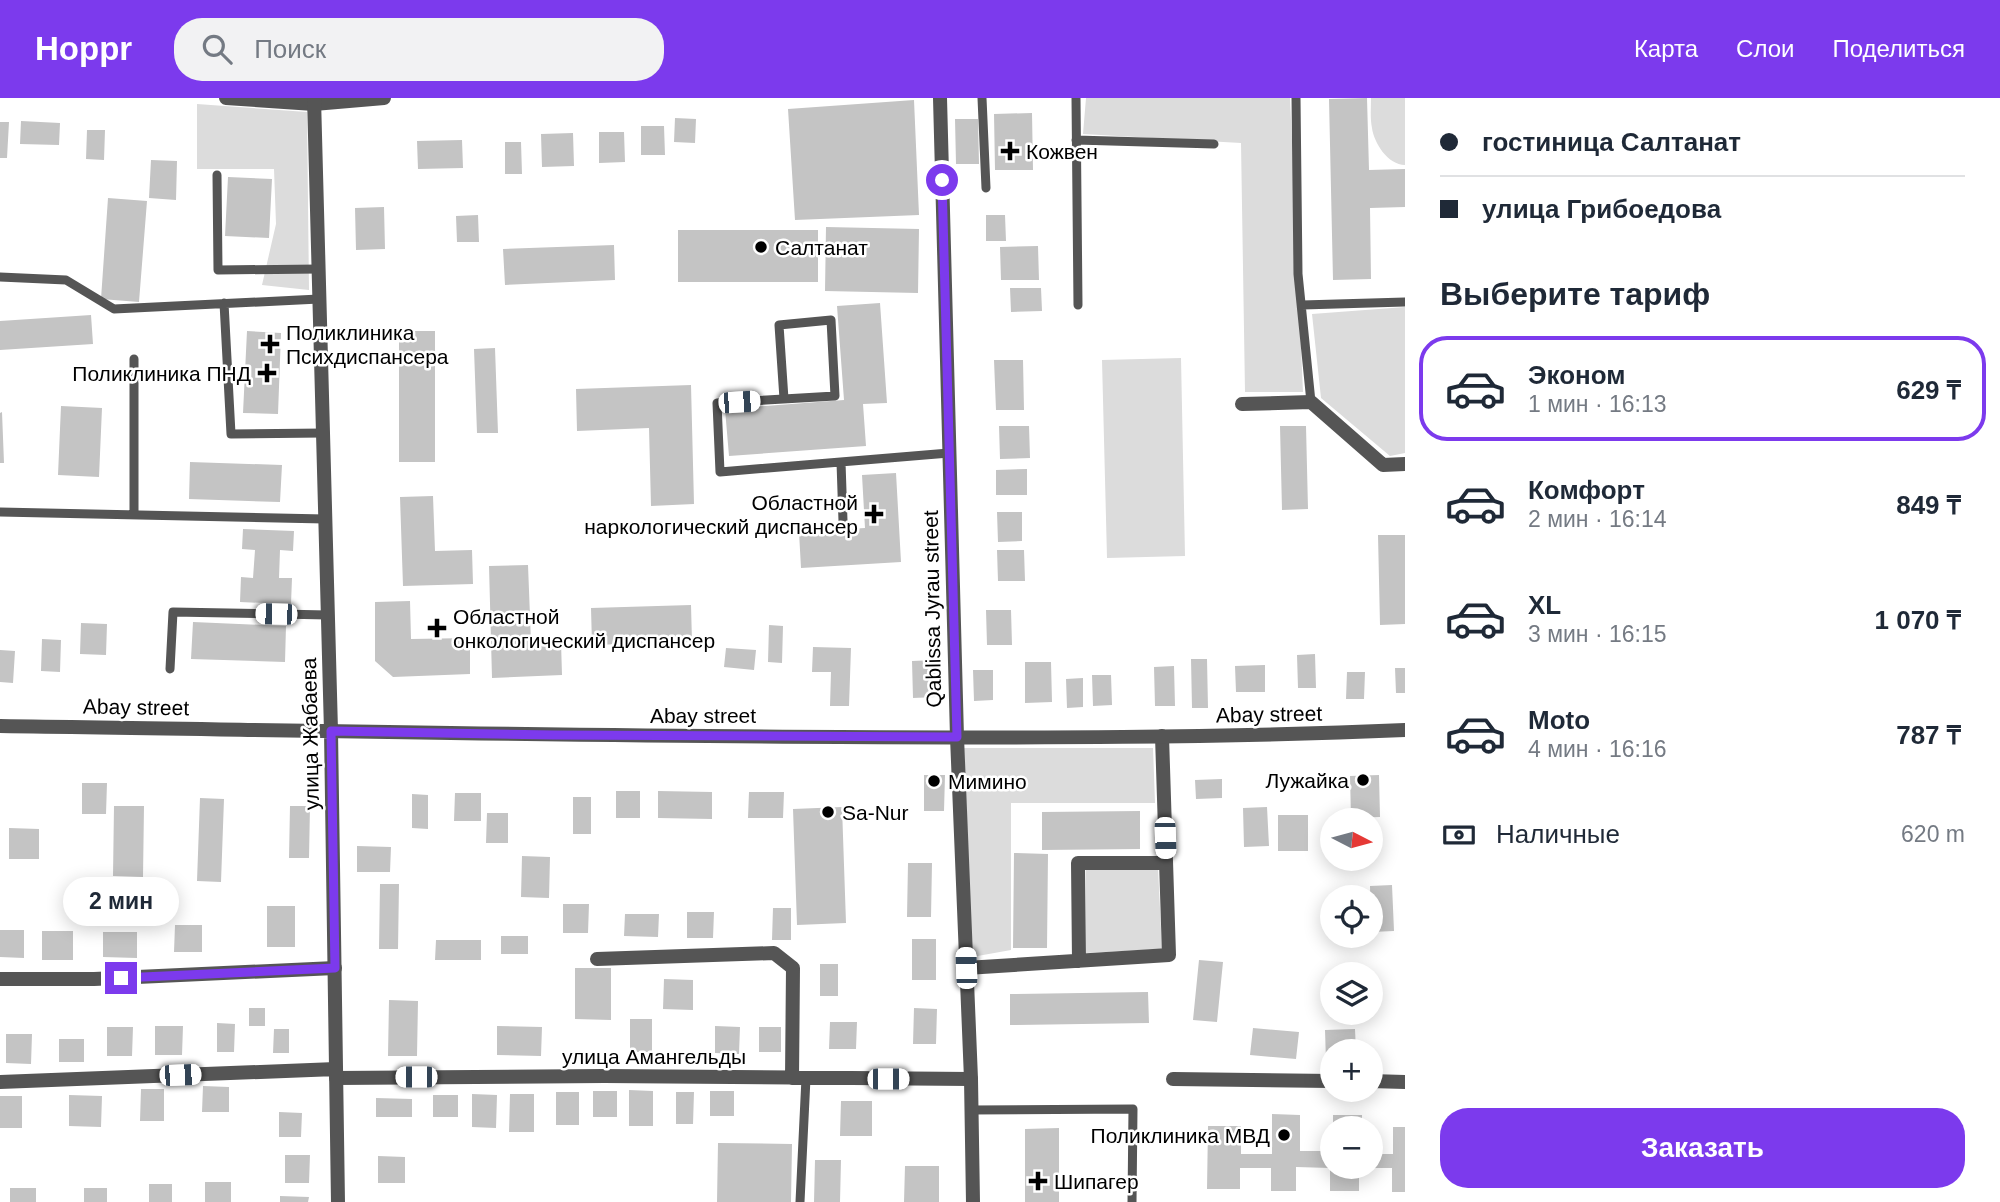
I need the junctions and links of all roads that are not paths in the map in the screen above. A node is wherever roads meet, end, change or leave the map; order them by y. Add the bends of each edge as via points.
1 (226, 98) edge
2 (384, 98) edge
3 (940, 98) edge
4 (982, 98) edge
5 (1076, 98) edge
6 (1296, 98) edge
7 (314, 101) edge
8 (1076, 140) junction
9 (1214, 145) dead end
10 (217, 175) dead end
11 (986, 188) dead end
12 (319, 270) junction
13 (0, 277) edge
14 (319, 299) junction
15 (1405, 302) edge
16 (225, 303) junction
17 (1078, 305) dead end
18 (1301, 306) junction
19 (134, 359) dead end
20 (784, 399) junction
21 (1311, 402) junction
22 (1242, 404) dead end
23 (323, 433) junction
24 (949, 453) junction
25 (841, 462) junction
26 (1405, 464) edge
27 (0, 512) edge
28 (134, 515) junction
29 (325, 519) junction
30 (843, 521) dead end
31 (328, 615) junction
32 (170, 669) dead end
33 (0, 726) edge
34 (1405, 730) edge
35 (331, 731) junction
36 (1162, 736) junction
37 (957, 737) junction
38 (1166, 863) junction
39 (597, 959) dead end
40 (1079, 961) junction
41 (335, 968) junction
42 (966, 968) junction
43 (0, 979) edge
44 (336, 1074) junction
45 (799, 1078) junction
46 (971, 1079) junction
47 (1173, 1079) dead end
48 (1320, 1081) edge
49 (1383, 1081) edge
50 (0, 1082) edge
51 (1405, 1082) edge
52 (971, 1110) junction
53 (338, 1202) edge
54 (800, 1202) edge
55 (973, 1202) edge
56 (1132, 1202) edge

1 - 7 street
2 - 7 street
3 - 24 street, Qablissa Jyrau street
4 - 11 lane
5 - 8 lane
6 - 18 lane
7 - 12 street, улица Жабаева
8 - 9 lane
8 - 17 lane
10 - 12 lane via 218,270
12 - 14 street, улица Жабаева
13 - 16 lane via 66,279 114,309
14 - 16 lane
14 - 23 street, улица Жабаева
15 - 18 lane
16 - 23 lane via 231,435
18 - 21 lane
19 - 28 lane
20 - 20 lane via 835,396 831,320 779,325
20 - 25 lane via 717,403 720,472
21 - 22 street
21 - 26 street via 1383,465
23 - 29 street, улица Жабаева
24 - 25 lane
24 - 37 street, Qablissa Jyrau street
25 - 30 lane
27 - 28 lane
28 - 29 lane
29 - 31 street, улица Жабаева
31 - 32 lane via 173,612
31 - 35 street, улица Жабаева
33 - 35 street, Abay street
34 - 36 street, Abay street
35 - 37 street, Abay street
35 - 41 street, улица Жабаева
36 - 37 street, Abay street
36 - 38 street
37 - 42 street, Qablissa Jyrau street
38 - 40 street via 1169,956
38 - 40 street via 1078,863
39 - 45 street via 774,953 793,968
40 - 42 street
41 - 43 street
41 - 44 street, улица Жабаева
42 - 46 street, Qablissa Jyrau street
44 - 45 street, улица Амангельды
44 - 50 street, улица Амангельды
44 - 53 street, улица Жабаева
45 - 46 street, улица Амангельды
45 - 54 lane
46 - 52 street, Qablissa Jyrau street
47 - 48 street
49 - 51 street
52 - 55 street, Qablissa Jyrau street
52 - 56 lane via 1133,1110

